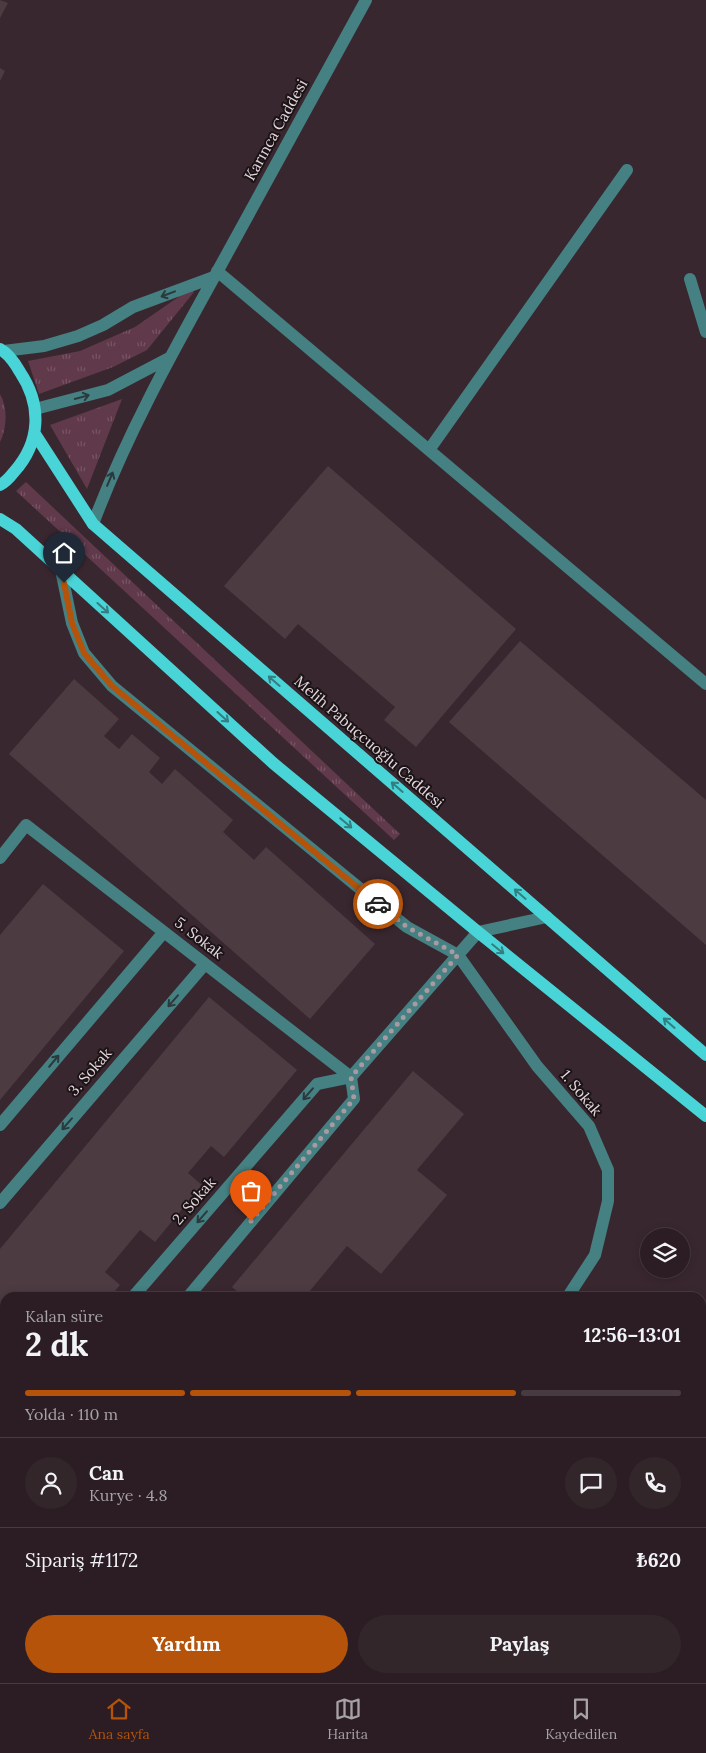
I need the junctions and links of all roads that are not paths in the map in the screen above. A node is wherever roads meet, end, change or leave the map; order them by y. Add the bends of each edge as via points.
1 (366, 0) edge
2 (627, 170) dead end
3 (215, 274) junction
4 (690, 279) dead end
5 (706, 332) edge
6 (2, 350) edge
7 (169, 358) junction
8 (35, 409) junction
9 (35, 434) junction
10 (429, 450) junction
11 (0, 485) edge
12 (0, 518) edge
13 (93, 524) junction
14 (61, 570) junction
15 (706, 684) edge
16 (0, 858) edge
17 (547, 917) junction
18 (164, 932) junction
19 (478, 932) junction
20 (458, 955) junction
21 (205, 964) junction
22 (704, 1049) edge
23 (351, 1077) junction
24 (706, 1116) edge
25 (0, 1125) edge
26 (0, 1203) edge
27 (137, 1292) edge
28 (191, 1292) edge
29 (571, 1292) edge

1 - 3 street, Karınca Caddesi
2 - 10 street
3 -> 6 street via 133,307 78,336 44,346
3 - 7 street, Karınca Caddesi
3 - 10 street
4 - 5 street
6 - 8 main road via 28,384
8 -> 7 street via 108,390
13 -> 7 street, Karınca Caddesi via 128,439
8 - 9 main road
9 - 11 main road via 22,463
9 - 13 main road, Melih Pabuçcuoğlu Caddesi
10 - 15 street
12 - 14 main road
17 -> 13 main road, Melih Pabuçcuoğlu Caddesi
14 -> 19 main road via 273,763
14 - 20 street via 72,623 84,653 112,686 407,927
16 - 18 street, 5. Sokak via 26,825
17 - 19 street
22 -> 17 main road, Melih Pabuçcuoğlu Caddesi
18 - 21 street, 5. Sokak
25 -> 18 street
19 - 20 street
19 -> 24 main road
20 - 23 street
20 - 29 street, 1. Sokak via 537,1066 589,1126 608,1170 608,1201 595,1255
21 - 23 street, 5. Sokak
21 -> 26 street, 3. Sokak
23 -> 27 street, 2. Sokak via 317,1084
23 - 28 street via 354,1099

